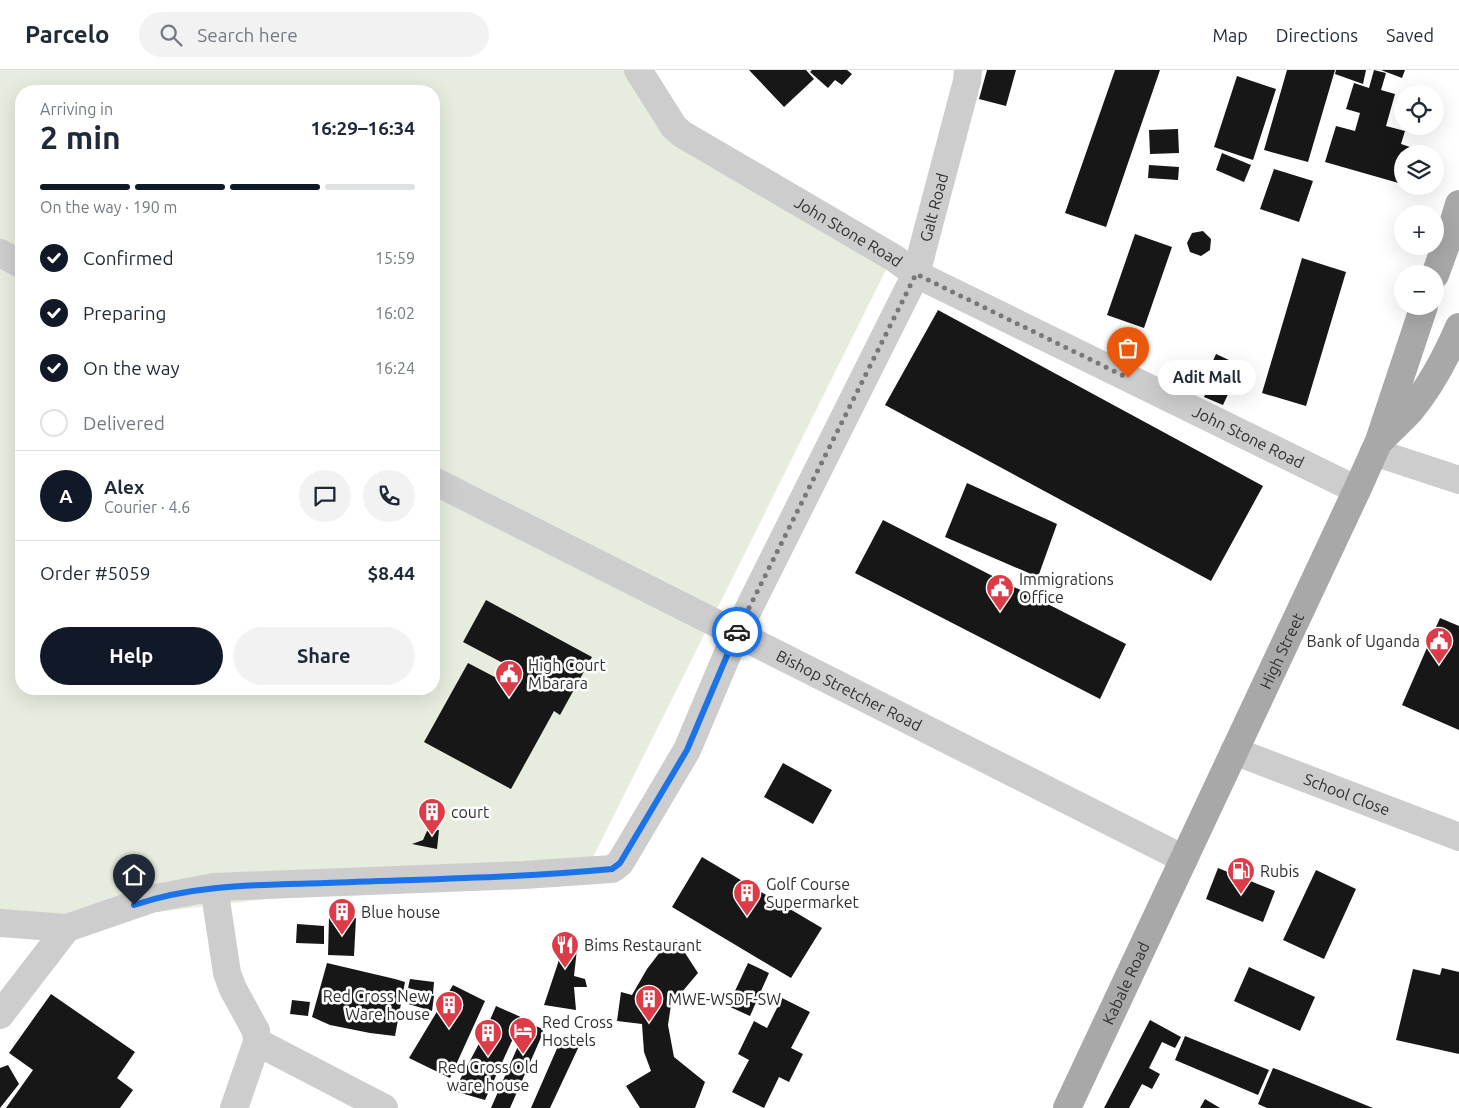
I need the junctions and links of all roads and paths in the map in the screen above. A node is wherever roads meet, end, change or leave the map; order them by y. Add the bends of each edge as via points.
1 (638, 70) edge
2 (968, 70) edge
3 (1459, 204) edge
4 (0, 253) edge
5 (15, 261) edge
6 (1439, 265) edge
7 (916, 274) junction
8 (1421, 315) edge
9 (1459, 327) edge
10 (1376, 447) junction
11 (1459, 480) edge
12 (440, 484) edge
13 (1358, 490) junction
14 (736, 634) junction
15 (1234, 751) junction
16 (1459, 837) edge
17 (1184, 859) junction
18 (214, 887) junction
19 (0, 923) edge
20 (67, 928) junction
21 (0, 1015) edge
22 (257, 1042) junction
23 (234, 1108) edge
24 (384, 1108) edge
25 (1067, 1108) edge

1 - 7 street, John Stone Road via 674,127 682,134
2 - 7 street, Galt Road
3 - 6 main road
4 - 5 street
7 - 13 street, John Stone Road
7 - 14 street, Galt Road
8 - 10 main road, High Street
9 - 10 main road, High Street via 1431,382 1410,411
10 - 11 street
10 - 13 main road, High Street
12 - 14 street, Bishop Stretcher Road
13 - 15 main road, High Street
14 - 17 street, Bishop Stretcher Road
14 - 18 street, Galt Road via 687,750 620,863 612,869
15 - 16 street, School Close
15 - 17 main road, High Street
17 - 25 main road, Kabale Road
18 - 20 street via 151,899
18 - 22 street via 227,973 256,1031
19 - 20 street
20 - 21 street
22 - 23 street
22 - 24 street

